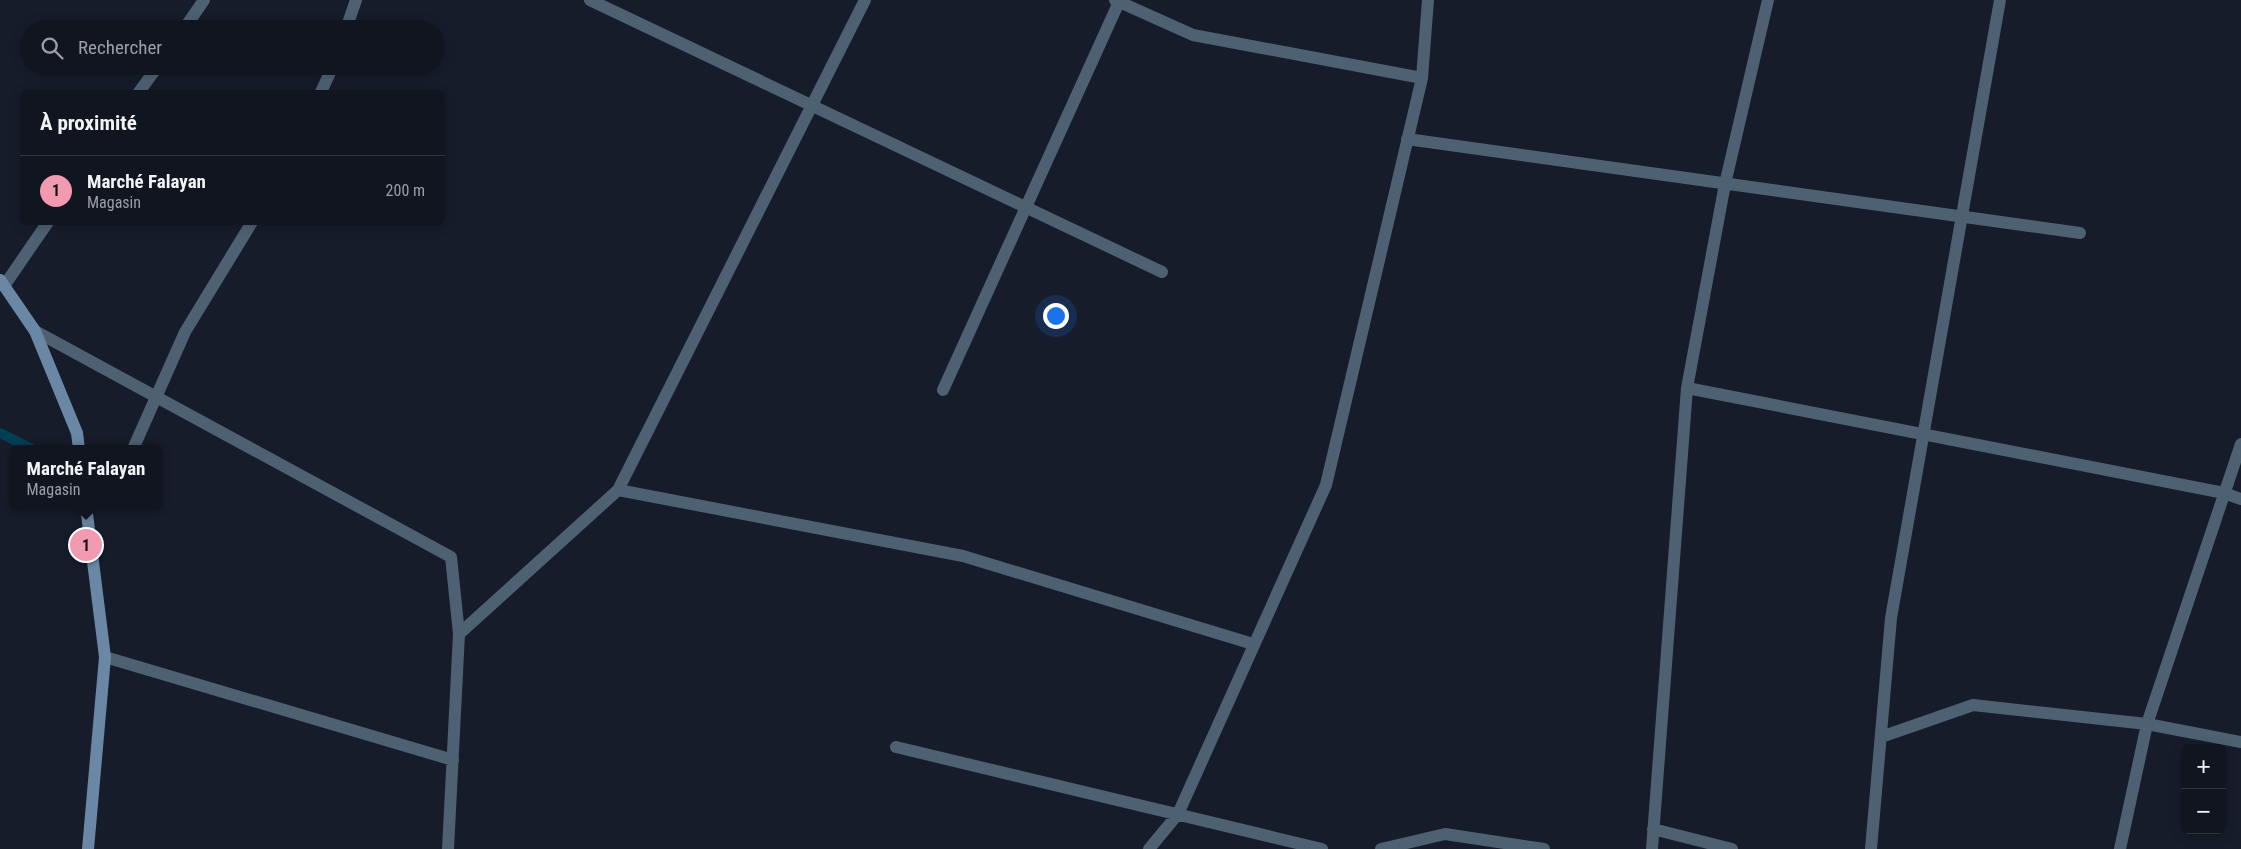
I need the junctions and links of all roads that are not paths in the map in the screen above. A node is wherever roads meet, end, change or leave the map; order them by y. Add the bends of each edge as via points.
1 (204, 0) edge
2 (356, 0) edge
3 (590, 0) edge
4 (866, 0) edge
5 (1428, 0) edge
6 (1768, 0) edge
7 (2000, 0) edge
8 (1117, 1) edge
9 (190, 20) edge
10 (349, 20) edge
11 (152, 75) edge
12 (329, 75) edge
13 (1422, 78) junction
14 (141, 90) edge
15 (322, 90) edge
16 (812, 106) junction
17 (1407, 139) junction
18 (1725, 184) junction
19 (1026, 207) junction
20 (1962, 217) junction
21 (46, 225) edge
22 (250, 225) edge
23 (2080, 233) dead end
24 (1162, 272) dead end
25 (2, 283) edge
26 (35, 331) junction
27 (1687, 388) junction
28 (943, 390) dead end
29 (156, 397) junction
30 (1924, 434) junction
31 (2241, 444) edge
32 (78, 445) edge
33 (135, 445) edge
34 (618, 490) junction
35 (2224, 493) junction
36 (2241, 499) edge
37 (87, 510) edge
38 (460, 634) junction
39 (1253, 644) junction
40 (105, 657) junction
41 (2147, 724) junction
42 (1881, 737) junction
43 (2241, 742) edge
44 (896, 747) dead end
45 (453, 760) junction
46 (1178, 814) junction
47 (1653, 829) junction
48 (88, 849) edge
49 (448, 849) edge
50 (1149, 849) edge
51 (1322, 849) edge
52 (1381, 849) edge
53 (1544, 849) edge
54 (1652, 849) edge
55 (1732, 849) edge
56 (1871, 849) edge
57 (2120, 849) edge

1 - 9 street
2 - 10 street
3 - 16 street
4 - 16 street
5 - 13 street
6 - 18 street
7 - 20 street
8 - 13 street via 1193,35
8 - 19 street
11 - 14 street
12 - 15 street
13 - 17 street
16 - 19 street
16 - 34 street
17 - 18 street
17 - 39 street via 1326,484
18 - 20 street
18 - 27 street
19 - 24 street
19 - 28 street
20 - 23 street
20 - 30 street
21 - 25 street
22 - 29 street via 185,332
25 - 26 street
26 - 29 street
26 - 32 street via 77,433
27 - 30 street
27 - 47 street
29 - 33 street
29 - 38 street via 451,557
30 - 35 street
30 - 42 street via 1891,618
31 - 35 street
34 - 38 street
34 - 39 street via 963,556
35 - 36 street
35 - 41 street
37 - 40 street
38 - 45 street
39 - 46 street
40 - 45 street
40 - 48 street
41 - 42 street via 1973,705
41 - 43 street
41 - 57 street
42 - 56 street
44 - 46 street
45 - 49 street
46 - 50 street
46 - 51 street
47 - 54 street
47 - 55 street
52 - 53 street via 1445,834

